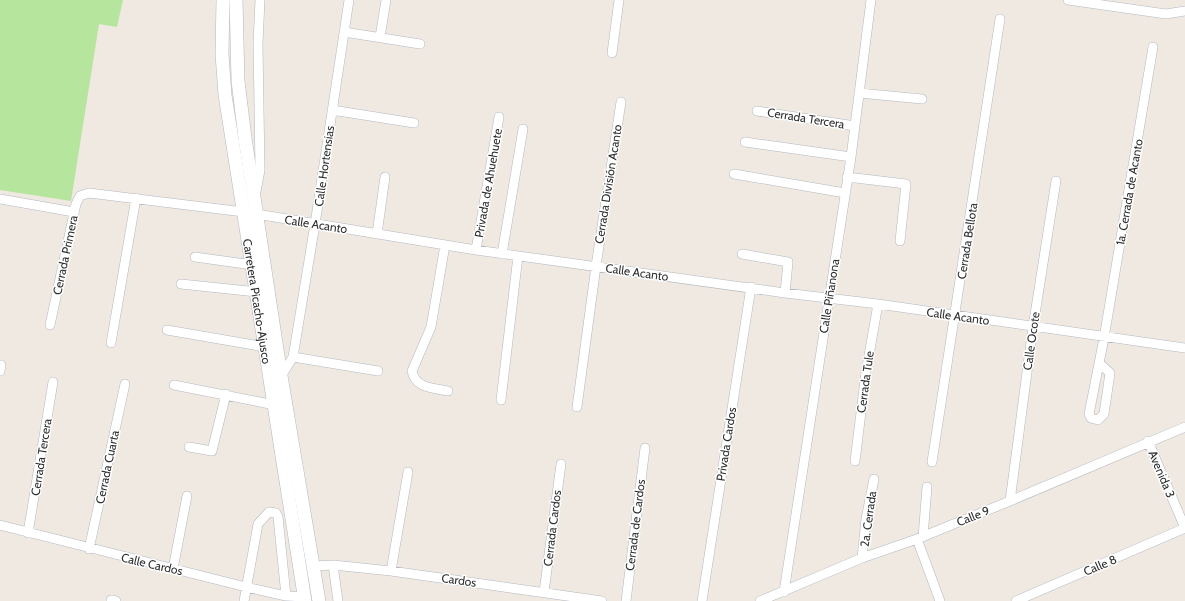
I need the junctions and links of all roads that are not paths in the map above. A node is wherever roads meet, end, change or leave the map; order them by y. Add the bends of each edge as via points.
1 (223, 0) edge
2 (236, 0) edge
3 (260, 0) edge
4 (349, 0) edge
5 (386, 0) edge
6 (620, 0) edge
7 (871, 0) edge
8 (1068, 0) edge
9 (1097, 2) edge
10 (1185, 11) edge
11 (1000, 19) dead end
12 (344, 32) junction
13 (380, 37) junction
14 (420, 44) dead end
15 (1153, 47) dead end
16 (612, 53) dead end
17 (859, 93) junction
18 (922, 99) dead end
19 (621, 102) dead end
20 (332, 110) junction
21 (757, 110) dead end
22 (500, 117) dead end
23 (414, 123) dead end
24 (855, 126) junction
25 (523, 129) dead end
26 (745, 142) dead end
27 (851, 157) junction
28 (734, 174) dead end
29 (385, 177) dead end
30 (847, 177) junction
31 (1056, 181) dead end
32 (89, 192) joint
33 (845, 193) junction
34 (136, 198) junction
35 (0, 199) edge
36 (254, 200) junction
37 (74, 212) junction
38 (250, 213) junction
39 (315, 224) junction
40 (377, 234) junction
41 (900, 241) dead end
42 (445, 245) junction
43 (476, 250) junction
44 (502, 254) junction
45 (742, 254) dead end
46 (518, 256) junction
47 (195, 257) dead end
48 (253, 264) junction
49 (596, 266) junction
50 (181, 284) dead end
51 (751, 287) junction
52 (257, 292) junction
53 (785, 293) junction
54 (828, 297) junction
55 (878, 304) junction
56 (955, 316) junction
57 (50, 325) dead end
58 (1033, 327) junction
59 (167, 330) dead end
60 (1104, 338) junction
61 (112, 343) dead end
62 (1185, 346) edge
63 (265, 347) junction
64 (293, 357) junction
65 (1099, 363) junction
66 (378, 372) dead end
67 (281, 376) junction
68 (53, 382) dead end
69 (125, 384) dead end
70 (174, 385) dead end
71 (448, 391) dead end
72 (226, 394) junction
73 (501, 400) dead end
74 (275, 405) junction
75 (577, 407) dead end
76 (1185, 427) edge
77 (1148, 441) junction
78 (189, 446) dead end
79 (645, 448) dead end
80 (855, 460) dead end
81 (932, 462) dead end
82 (560, 464) dead end
83 (408, 472) dead end
84 (874, 479) dead end
85 (927, 487) dead end
86 (187, 496) dead end
87 (1010, 501) junction
88 (0, 525) edge
89 (1185, 528) edge
90 (28, 532) junction
91 (920, 538) junction
92 (89, 549) junction
93 (862, 558) junction
94 (333, 565) junction
95 (314, 566) junction
96 (173, 569) junction
97 (391, 571) junction
98 (246, 588) junction
99 (544, 592) junction
100 (784, 592) junction
101 (286, 596) junction
102 (305, 599) edge
103 (244, 601) edge
104 (319, 601) edge
105 (338, 601) edge
106 (602, 601) edge
107 (626, 601) edge
108 (702, 601) edge
109 (760, 601) edge
110 (940, 601) edge
111 (1016, 601) edge

1 - 38 main road, Carretera Picacho-Ajusco via 222,54 225,95
2 - 36 main road, Carretera Picacho-Ajusco via 238,82
3 - 36 street via 260,170
4 - 12 street, Calle Hortensias
5 - 13 street
6 - 16 street
7 - 17 street, Calle Piñanona
8 - 9 street
9 - 10 street via 1166,14
11 - 56 street, Cerrada Bellota
12 - 13 street
12 - 20 street, Calle Hortensias
13 - 14 street
15 - 60 street, 1a. Cerrada de Acanto
17 - 18 street
17 - 24 street, Calle Piñanona
19 - 49 street, Cerrada División Acanto
20 - 23 street
20 - 39 street, Calle Hortensias
21 - 24 street, Cerrada Tercera
22 - 43 street, Privada de Ahuehuete
24 - 27 street, Calle Piñanona
25 - 44 street
26 - 27 street
27 - 30 street, Calle Piñanona
28 - 33 street
29 - 40 street
30 - 33 street, Calle Piñanona
30 - 41 street via 906,184
31 - 58 street, Calle Ocote
32 - 34 street, Calle Acanto
32 - 37 street, Cerrada Primera via 80,196
33 - 54 street, Calle Piñanona
34 - 38 street, Calle Acanto
34 - 61 street
35 - 37 street
36 - 38 main road, Carretera Picacho-Ajusco
37 - 57 street, Cerrada Primera
38 - 39 street, Calle Acanto
38 - 48 main road, Carretera Picacho-Ajusco
38 - 67 main road, Carretera Picacho-Ajusco
39 - 40 street, Calle Acanto
39 - 64 street, Calle Hortensias
40 - 42 street, Calle Acanto
42 - 43 street, Calle Acanto
42 - 71 street via 431,327 412,371 413,378 422,385
43 - 44 street, Calle Acanto
44 - 46 street, Calle Acanto
45 - 53 street via 788,262
46 - 49 street, Calle Acanto
46 - 73 street
47 - 48 street
48 - 52 main road, Carretera Picacho-Ajusco
49 - 51 street, Calle Acanto
49 - 75 street, Cerrada División Acanto
50 - 52 street
51 - 53 street, Calle Acanto
51 - 108 street, Privada Cardos
52 - 63 main road, Carretera Picacho-Ajusco
53 - 54 street, Calle Acanto
54 - 55 street, Calle Acanto
54 - 100 street, Calle Piñanona
55 - 56 street, Calle Acanto
55 - 80 street, Cerrada Tule
56 - 58 street, Calle Acanto
56 - 81 street, Cerrada Bellota
58 - 60 street, Calle Acanto
58 - 87 street, Calle Ocote
59 - 63 street
60 - 62 street, Calle Acanto
60 - 65 street, 1a. Cerrada de Acanto
63 - 74 main road, Carretera Picacho-Ajusco
64 - 66 street
64 - 67 street, Calle Hortensias
65 - 65 street, 1a. Cerrada de Acanto via 1089,414 1094,420 1102,418 1104,414 1110,372
67 - 95 main road, Carretera Picacho-Ajusco
68 - 90 street, Cerrada Tercera
69 - 92 street, Cerrada Cuarta
70 - 72 street
72 - 74 street
72 - 78 street via 212,451
74 - 102 main road, Carretera Picacho-Ajusco
76 - 77 street, Calle 9
77 - 87 street, Calle 9
77 - 89 street, Avenida 3
79 - 107 street, Cerrada de Cardos
82 - 99 street, Cerrada Cardos
83 - 97 street
84 - 93 street, 2a. Cerrada
85 - 91 street
86 - 96 street
87 - 91 street, Calle 9
88 - 90 street, Calle Cardos
89 - 111 street, Calle 8
90 - 92 street, Calle Cardos
91 - 93 street, Calle 9
91 - 110 street
92 - 96 street, Calle Cardos
93 - 100 street, Calle 9
94 - 95 street, Cardos
94 - 97 street, Cardos
94 - 105 street
95 - 104 main road, Carretera Picacho-Ajusco
96 - 98 street, Calle Cardos
97 - 99 street, Cardos
98 - 101 street, Calle Cardos
98 - 101 street via 258,524 269,512 276,513
98 - 103 street
99 - 106 street, Cardos
100 - 109 street, Calle 9
101 - 102 street, Calle Cardos

